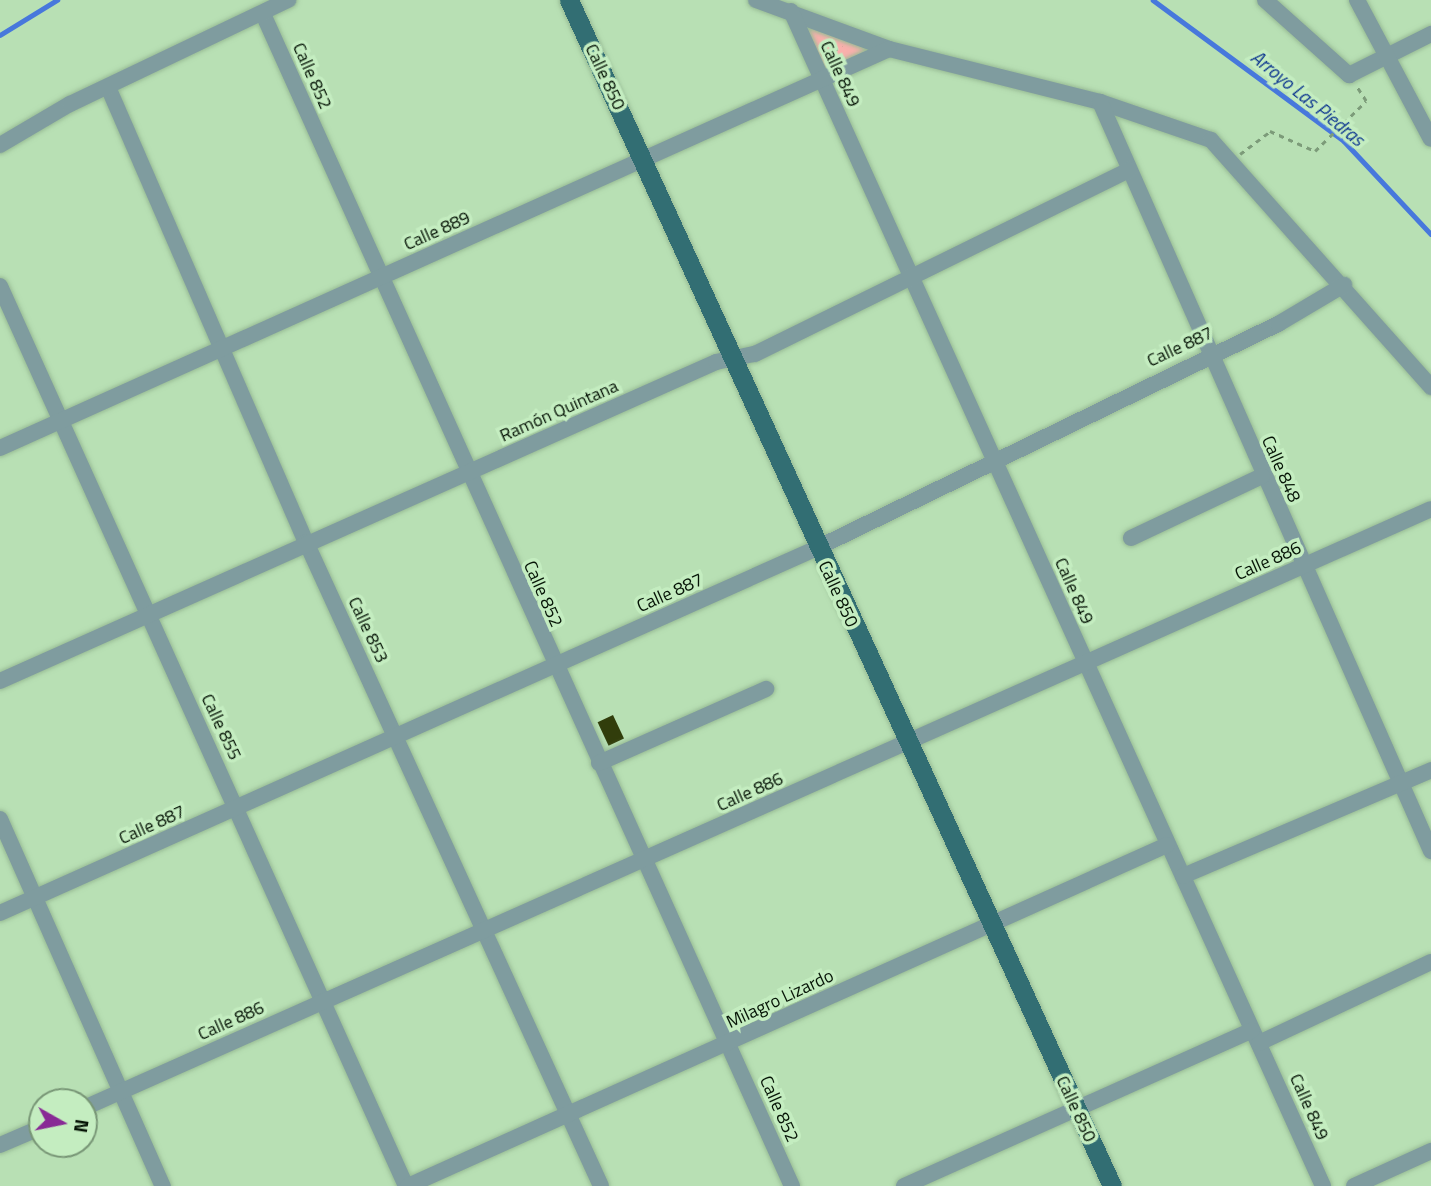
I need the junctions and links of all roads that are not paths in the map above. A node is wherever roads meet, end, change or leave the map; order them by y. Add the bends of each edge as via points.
1 (288, 0) edge
2 (569, 0) edge
3 (756, 0) edge
4 (1265, 0) edge
5 (1357, 0) edge
6 (791, 11) junction
7 (263, 14) junction
8 (1431, 34) edge
9 (889, 49) junction
10 (1387, 56) junction
11 (822, 78) junction
12 (107, 87) junction
13 (1100, 102) junction
14 (1431, 139) edge
15 (0, 145) edge
16 (643, 159) junction
17 (1129, 170) junction
18 (381, 278) junction
19 (912, 280) junction
20 (1344, 285) junction
21 (0, 286) edge
22 (221, 347) junction
23 (1210, 353) junction
24 (734, 358) junction
25 (1431, 387) edge
26 (61, 420) junction
27 (0, 448) edge
28 (993, 459) junction
29 (468, 472) junction
30 (1262, 477) junction
31 (1431, 509) edge
32 (1131, 538) dead end
33 (306, 542) junction
34 (817, 548) junction
35 (1304, 565) junction
36 (148, 614) junction
37 (1086, 663) junction
38 (554, 666) junction
39 (0, 681) edge
40 (766, 689) dead end
41 (397, 736) junction
42 (907, 743) junction
43 (598, 763) junction
44 (1431, 770) edge
45 (1401, 783) junction
46 (237, 808) junction
47 (0, 820) edge
48 (1167, 845) junction
49 (1431, 851) edge
50 (643, 862) junction
51 (1183, 876) junction
52 (35, 898) junction
53 (0, 913) edge
54 (989, 923) junction
55 (486, 931) junction
56 (1431, 962) edge
57 (322, 1001) junction
58 (1255, 1037) junction
59 (729, 1044) junction
60 (121, 1091) junction
61 (98, 1102) edge
62 (1075, 1107) junction
63 (569, 1114) junction
64 (28, 1133) edge
65 (0, 1145) edge
66 (1431, 1151) edge
67 (163, 1186) edge
68 (407, 1186) edge
69 (601, 1186) edge
70 (792, 1186) edge
71 (904, 1186) edge
72 (1112, 1186) edge
73 (1323, 1186) edge
74 (1354, 1186) edge

1 - 7 street
2 - 16 main road, Calle 850
3 - 6 street
4 - 10 street via 1349,75
5 - 10 street
6 - 9 street
6 - 11 street, Calle 849
7 - 12 street
7 - 18 street, Calle 852
8 - 10 street
9 - 11 street, Calle 889
9 - 13 street
10 - 14 street
11 - 16 street, Calle 889
11 - 19 street, Calle 849
12 - 15 street
12 - 22 street, Calle 853
13 - 17 street, Calle 848
13 - 20 street via 1195,132 1233,160
16 - 18 street, Calle 889
16 - 24 main road, Calle 850
17 - 19 street, Ramón Quintana
17 - 23 street, Calle 848
18 - 22 street, Calle 889
18 - 29 street, Calle 852
19 - 24 street, Ramón Quintana
19 - 28 street, Calle 849
20 - 23 street, Calle 887
20 - 25 street
21 - 26 street, Calle 855
22 - 26 street, Calle 889
22 - 33 street, Calle 853
23 - 28 street, Calle 887
23 - 30 street, Calle 848
24 - 29 street, Ramón Quintana
24 - 34 main road, Calle 850
26 - 27 street, Calle 889
26 - 36 street, Calle 855
28 - 34 street, Calle 887
28 - 37 street, Calle 849
29 - 33 street, Ramón Quintana
29 - 38 street, Calle 852
30 - 32 street
30 - 35 street, Calle 848
31 - 35 street, Calle 886
33 - 36 street, Ramón Quintana
33 - 41 street, Calle 853
34 - 38 street, Calle 887
34 - 42 main road, Calle 850
35 - 37 street, Calle 886
35 - 45 street, Calle 848
36 - 39 street, Ramón Quintana
36 - 46 street, Calle 855
37 - 42 street, Calle 886
37 - 48 street, Calle 849
38 - 41 street, Calle 887
38 - 43 street, Calle 852
40 - 43 street
41 - 46 street, Calle 887
41 - 55 street, Calle 853
42 - 50 street, Calle 886
42 - 54 main road, Calle 850
43 - 50 street, Calle 852
44 - 45 street
45 - 49 street, Calle 848
45 - 51 street
46 - 52 street, Calle 887
46 - 57 street, Calle 855
47 - 52 street
48 - 51 street, Calle 849
48 - 54 street, Milagro Lizardo
50 - 55 street, Calle 886
50 - 59 street, Calle 852
51 - 58 street, Calle 849
52 - 53 street, Calle 887
52 - 60 street
54 - 59 street, Milagro Lizardo
54 - 62 main road, Calle 850
55 - 57 street, Calle 886
55 - 63 street, Calle 853
56 - 58 street
57 - 60 street, Calle 886
57 - 68 street, Calle 855
58 - 62 street
58 - 73 street, Calle 849
59 - 63 street, Milagro Lizardo
59 - 70 street, Calle 852
60 - 61 street, Calle 886
60 - 67 street
62 - 71 street
62 - 72 main road, Calle 850
63 - 68 street, Milagro Lizardo
63 - 69 street, Calle 853
64 - 65 street
66 - 74 street

